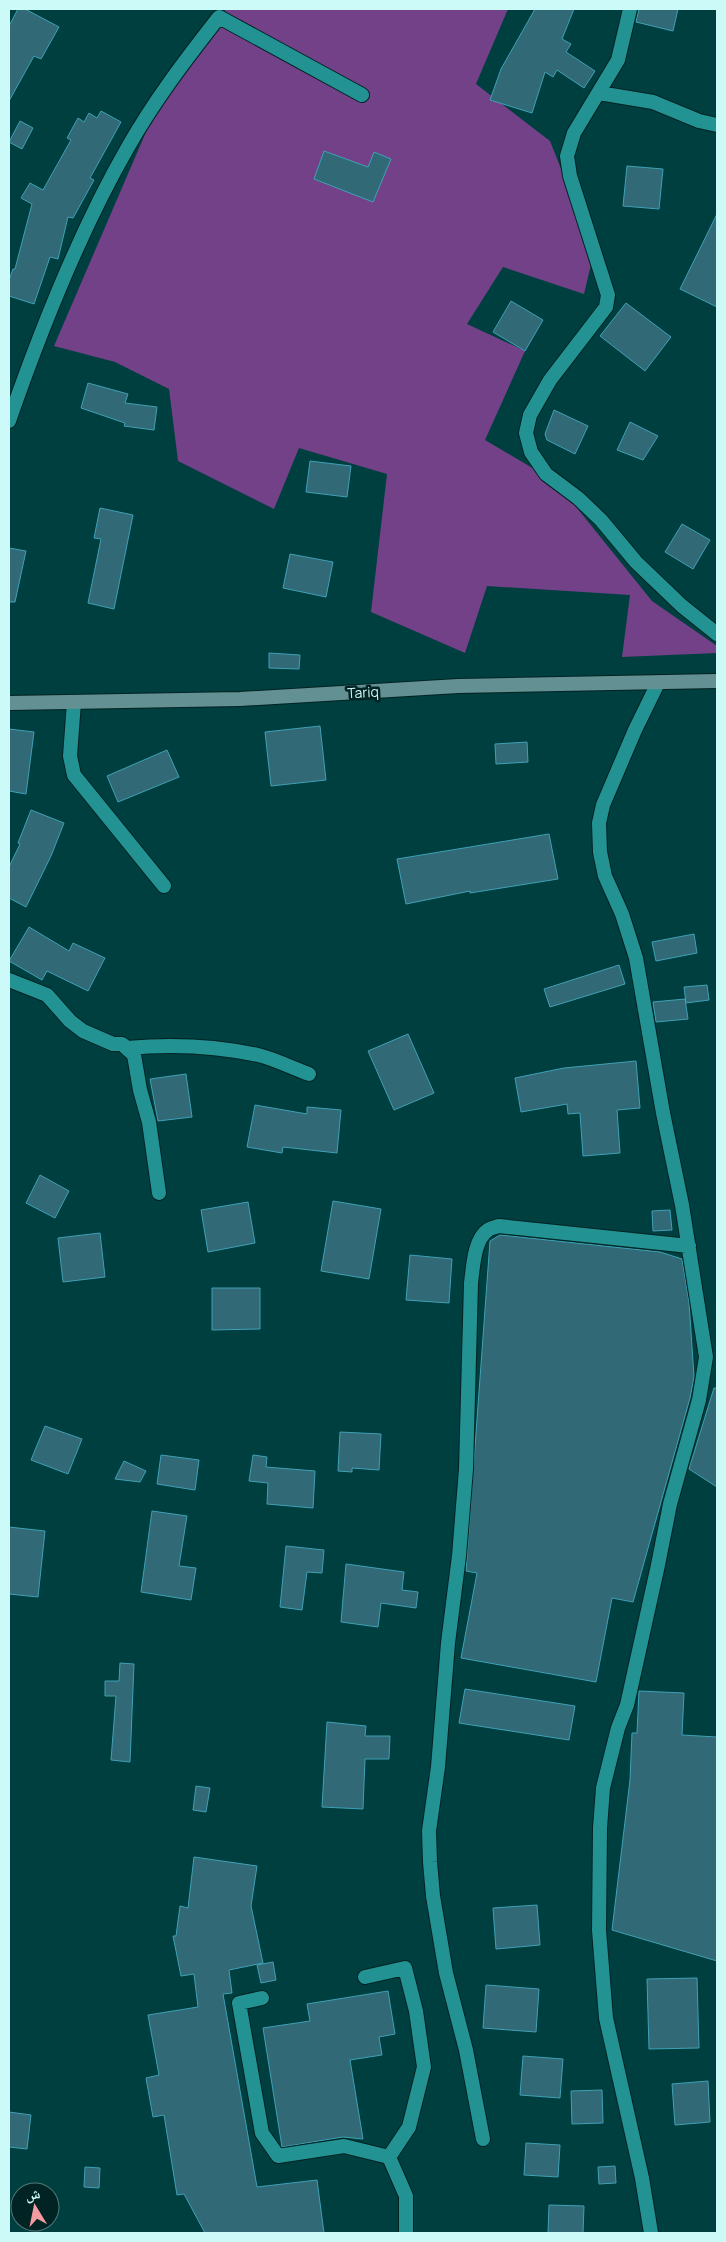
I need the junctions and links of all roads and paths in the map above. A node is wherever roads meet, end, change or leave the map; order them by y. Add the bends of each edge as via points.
1 (630, 9) edge
2 (222, 13) edge
3 (599, 93) junction
4 (362, 95) dead end
5 (717, 125) edge
6 (9, 421) edge
7 (717, 634) edge
8 (717, 681) edge
9 (658, 684) junction
10 (74, 702) junction
11 (9, 703) edge
12 (164, 886) dead end
13 (9, 980) edge
14 (127, 1048) junction
15 (309, 1074) dead end
16 (159, 1193) dead end
17 (689, 1246) junction
18 (712, 1361) edge
19 (365, 1977) dead end
20 (262, 1998) dead end
21 (483, 2139) dead end
22 (389, 2157) junction
23 (406, 2233) edge
24 (650, 2233) edge

1 - 3 street via 618,60
2 - 4 street
2 - 6 street via 172,77 128,148 80,243 35,345
3 - 5 street via 653,102
3 - 7 street via 574,133 567,156 570,176 608,295 606,307 550,380 530,415 526,433 531,452 546,474 578,498 636,562
8 - 9 main road, Tariq
9 - 10 main road, Tariq via 458,686 240,699
9 - 17 street via 603,805 599,823 600,852 605,876 636,958
10 - 11 main road, Tariq
10 - 12 street via 70,756 74,775
13 - 14 street via 47,995 83,1031
14 - 15 street via 167,1046 258,1056
14 - 16 street via 134,1055 137,1067
17 - 18 street
17 - 21 street via 500,1226 487,1230 479,1242 474,1260 466,1469 430,1846 433,1896 445,1964
18 - 24 street via 670,1504 627,1705 603,1788 600,1828 599,1930 606,2018 642,2178
19 - 22 street via 405,1968 416,2012 424,2068 409,2127
20 - 22 street via 239,2003 262,2133 278,2156 344,2146
22 - 23 street via 406,2196

